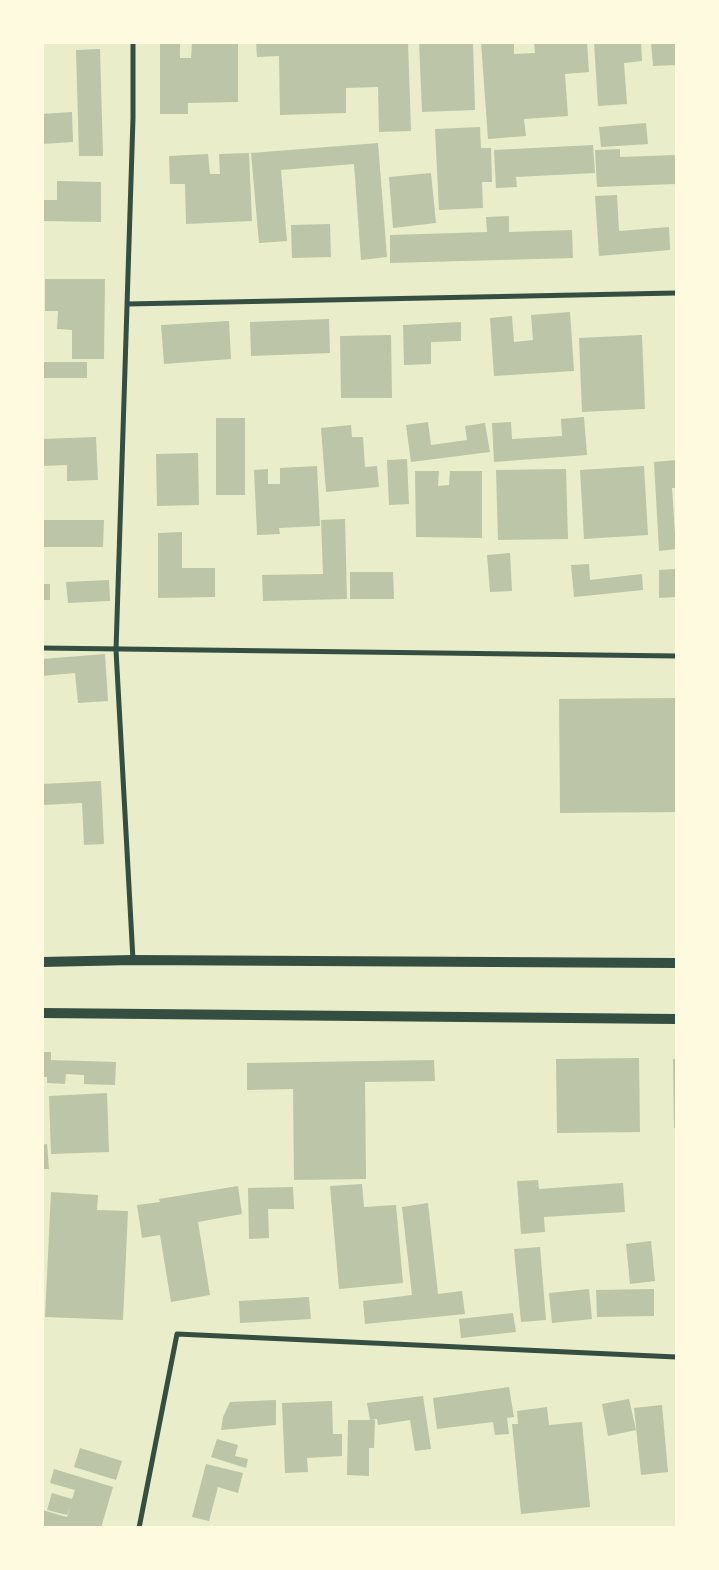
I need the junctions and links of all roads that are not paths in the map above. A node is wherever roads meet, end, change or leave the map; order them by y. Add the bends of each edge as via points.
1 (133, 42) edge
2 (676, 293) edge
3 (127, 304) junction
4 (42, 648) edge
5 (116, 650) junction
6 (676, 656) edge
7 (133, 960) junction
8 (42, 962) edge
9 (676, 963) edge
10 (42, 1013) edge
11 (676, 1019) edge
12 (676, 1358) edge
13 (139, 1528) edge

1 - 3 street
2 - 3 street
3 - 5 street
4 - 5 street
5 - 6 street
5 - 7 street
7 - 8 main road
7 - 9 main road
10 - 11 main road
12 - 13 street via 177,1334

